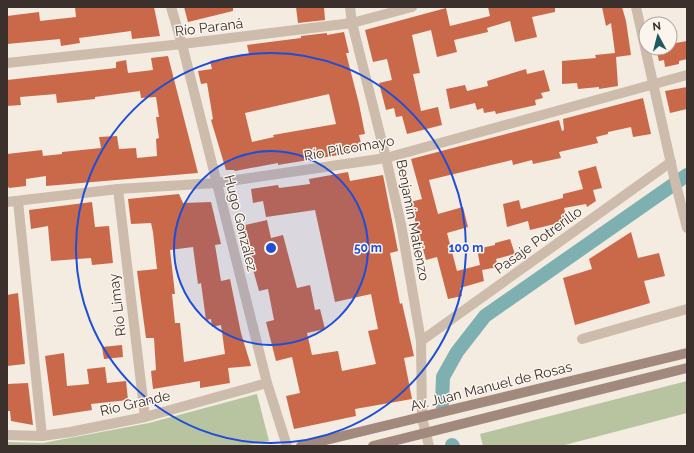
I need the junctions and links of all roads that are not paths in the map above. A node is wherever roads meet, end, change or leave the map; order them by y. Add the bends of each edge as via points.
1 (170, 7) edge
2 (350, 7) edge
3 (412, 7) edge
4 (636, 7) edge
5 (352, 23) junction
6 (182, 44) junction
7 (7, 63) edge
8 (687, 75) edge
9 (652, 84) junction
10 (386, 158) junction
11 (671, 162) junction
12 (216, 183) junction
13 (118, 190) junction
14 (18, 201) junction
15 (7, 202) edge
16 (684, 208) edge
17 (687, 228) edge
18 (687, 309) edge
19 (582, 339) dead end
20 (421, 341) junction
21 (687, 353) edge
22 (687, 368) edge
23 (267, 383) junction
24 (145, 417) junction
25 (422, 418) junction
26 (426, 434) junction
27 (7, 435) edge
28 (42, 436) junction
29 (316, 444) edge
30 (287, 446) edge
31 (301, 446) edge
32 (374, 446) edge
33 (429, 446) edge

1 - 6 street, Hugo González
2 - 5 street, Benjamín Matienzo
3 - 5 street, Río Paraná
4 - 9 street
5 - 6 street, Río Paraná
5 - 10 street, Benjamín Matienzo
6 - 7 street, Río Paraná
6 - 12 street, Hugo González
8 - 9 street, Río Pilcomayo
9 - 10 street, Río Pilcomayo
9 - 11 street
10 - 12 street, Río Pilcomayo
10 - 20 street, Benjamín Matienzo via 401,224
11 - 16 street via 677,191
11 - 20 street, Pasaje Potrerillo
12 - 13 street, Río Pilcomayo
12 - 23 street, Hugo González
13 - 14 street, Río Pilcomayo
13 - 24 street, Río Limay
14 - 15 street, Río Pilcomayo
14 - 28 street
16 - 17 street
18 - 19 street
20 - 25 street, Benjamín Matienzo
21 - 25 main road, Av. Juan Manuel de Rosas
22 - 26 main road
23 - 24 street, Río Grande
23 - 30 street, Hugo González
24 - 28 street, Río Grande
25 - 26 street, Benjamín Matienzo
25 - 29 main road, Av. Juan Manuel de Rosas
26 - 32 main road
26 - 33 street, Benjamín Matienzo
27 - 28 street, Río Grande
29 - 31 main road, Av. Juan Manuel de Rosas

